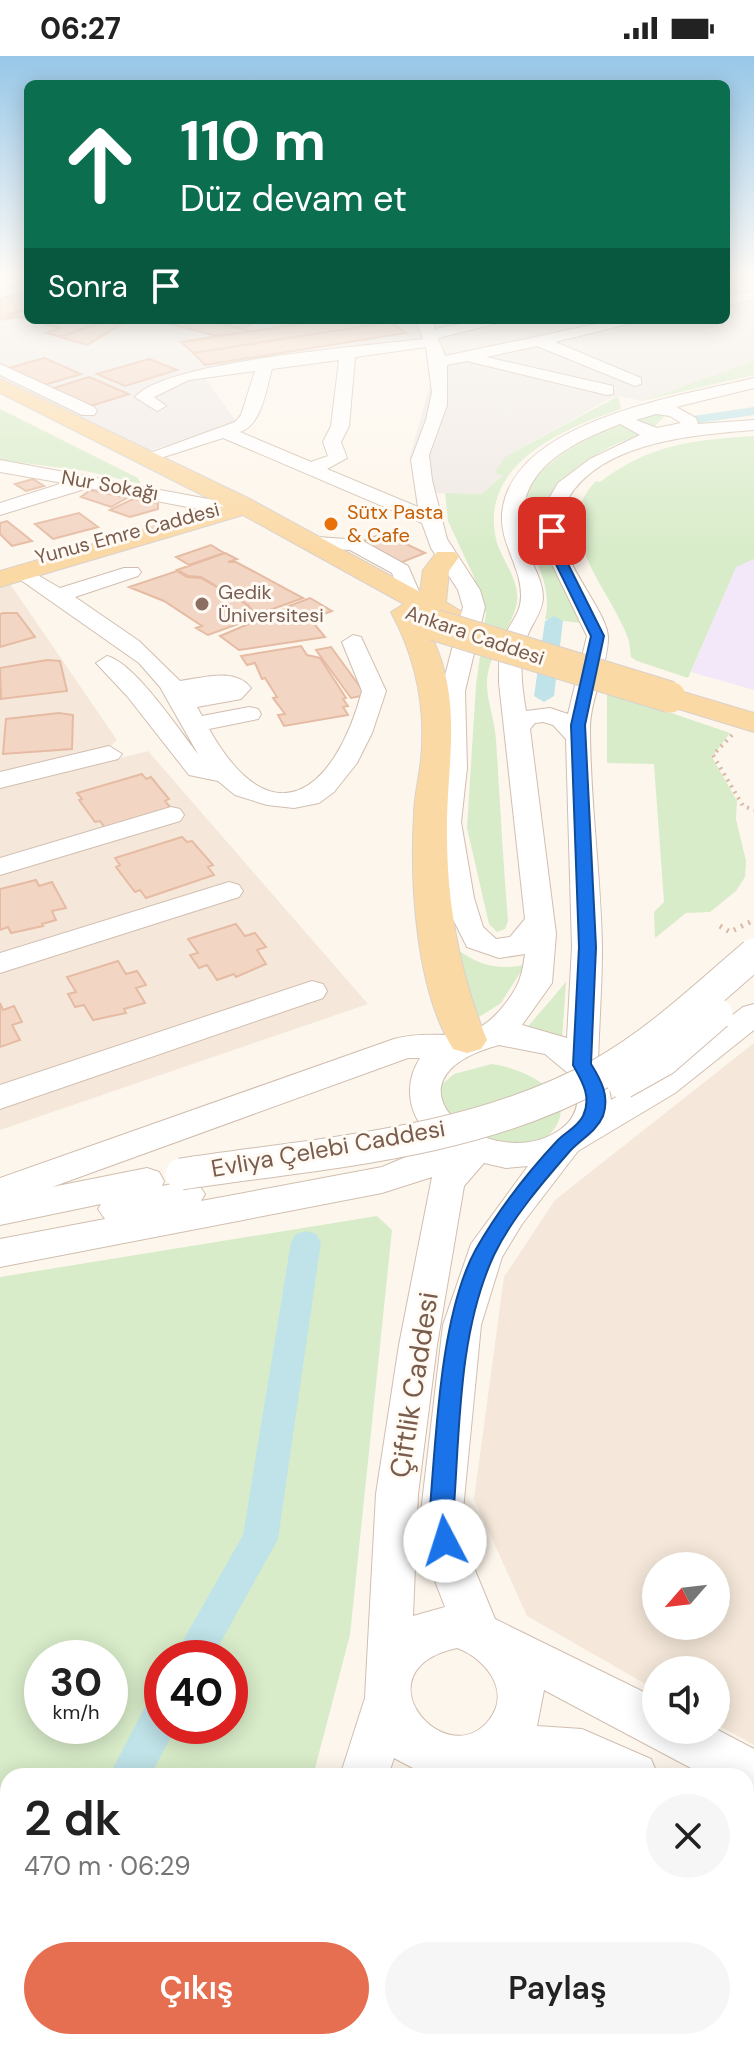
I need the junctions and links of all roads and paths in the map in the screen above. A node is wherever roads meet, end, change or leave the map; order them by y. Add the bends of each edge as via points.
1 (258, 366) edge
2 (265, 366) edge
3 (346, 366) edge
4 (442, 366) edge
5 (507, 366) edge
6 (599, 366) edge
7 (0, 369) edge
8 (635, 381) dead end
9 (754, 383) edge
10 (0, 385) edge
11 (607, 390) dead end
12 (0, 398) edge
13 (157, 406) dead end
14 (88, 411) dead end
15 (638, 412) junction
16 (754, 425) edge
17 (224, 432) junction
18 (674, 432) junction
19 (148, 457) junction
20 (0, 466) edge
21 (311, 469) junction
22 (89, 481) junction
23 (157, 487) junction
24 (230, 508) junction
25 (0, 509) edge
26 (432, 520) junction
27 (446, 557) junction
28 (131, 572) dead end
29 (13, 574) edge
30 (56, 596) junction
31 (426, 611) junction
32 (353, 642) dead end
33 (107, 663) dead end
34 (670, 689) junction
35 (184, 705) junction
36 (754, 706) edge
37 (249, 714) dead end
38 (745, 727) edge
39 (518, 728) junction
40 (578, 738) junction
41 (109, 754) dead end
42 (226, 775) junction
43 (0, 780) edge
44 (754, 810) edge
45 (171, 815) dead end
46 (448, 822) junction
47 (432, 858) junction
48 (0, 867) edge
49 (229, 891) dead end
50 (539, 920) junction
51 (754, 920) edge
52 (720, 926) dead end
53 (754, 954) edge
54 (0, 963) edge
55 (754, 981) edge
56 (312, 991) dead end
57 (754, 1014) edge
58 (474, 1040) junction
59 (582, 1065) junction
60 (0, 1097) edge
61 (574, 1137) junction
62 (471, 1147) junction
63 (184, 1184) junction
64 (0, 1192) edge
65 (0, 1211) edge
66 (0, 1236) edge
67 (0, 1253) edge
68 (486, 1636) junction
69 (387, 1692) junction
70 (642, 1716) edge
71 (696, 1744) edge
72 (477, 1762) edge
73 (366, 1768) edge
74 (616, 1768) edge
75 (739, 1768) edge

1 - 13 street via 167,383 143,397
2 - 17 street via 249,416 241,426
3 - 21 street via 340,426 332,442 338,458
4 - 26 street via 434,421 420,456
5 - 11 street
6 - 8 street
7 - 14 street
9 - 15 street
10 - 19 main road, Ankara Caddesi
12 - 23 main road, Ankara Caddesi
15 - 18 street via 627,421 630,425
15 - 39 street via 579,433 525,473 515,494 511,519 516,546 532,578 533,604 513,641 510,699
16 - 18 street
17 - 19 street
17 - 21 street
18 - 40 street via 643,440 596,463 565,487 550,514 554,548 598,636
19 - 24 main road, Ankara Caddesi
20 - 22 street, Nur Sokağı
21 - 26 street
22 - 23 street, Nur Sokağı
22 - 25 street
23 - 24 main road, Ankara Caddesi
24 - 29 main road, Yunus Emre Caddesi
24 - 29 main road, Yunus Emre Caddesi
24 - 31 main road, Ankara Caddesi via 338,570
24 - 31 main road, Ankara Caddesi via 317,543
26 - 27 street
27 - 31 main road via 436,570
27 - 46 street via 473,594 474,607 453,691
28 - 30 street
29 - 30 street
30 - 35 street via 148,660
31 - 34 main road, Ankara Caddesi, bridge
31 - 47 main road via 415,629 438,723
32 - 42 street via 374,691 371,708 325,787 300,800 283,800 249,792
33 - 42 street via 198,770
34 - 36 main road, Ankara Caddesi
34 - 38 main road, Ankara Caddesi
35 - 37 street
35 - 42 street
38 - 44 path via 713,755 743,806
39 - 40 street via 526,718 555,714
39 - 50 street
40 - 59 street via 587,947
41 - 43 street
45 - 48 street
46 - 47 street
46 - 50 street via 464,910 475,939 489,948 518,946
47 - 58 main road via 442,962 456,1017
49 - 54 street
50 - 58 street via 537,983
51 - 52 path via 730,932
53 - 63 street, Evliya Çelebi Caddesi, bridge via 642,1048 597,1076 534,1104 421,1136
55 - 63 street, Evliya Çelebi Caddesi, bridge via 664,1060 592,1100 430,1151
56 - 60 street
57 - 61 street via 663,1085
58 - 59 street via 546,1041
58 - 62 street via 437,1057 426,1074 423,1093 428,1113 443,1131
58 - 64 street, Evliya Çelebi Caddesi via 405,1047
59 - 61 street via 596,1098 593,1115
61 - 62 street via 543,1152 517,1155
61 - 68 street, Çiftlik Caddesi via 509,1214 484,1254 462,1325 441,1520 450,1563
62 - 67 street, Evliya Çelebi Caddesi via 382,1180
62 - 69 street, Çiftlik Caddesi via 447,1182 418,1345 397,1494
63 - 65 street, Evliya Çelebi Caddesi
63 - 66 street, Evliya Çelebi Caddesi
68 - 69 street via 437,1627 418,1634 392,1662
68 - 70 street
68 - 72 street via 518,1674 521,1694 514,1724
69 - 72 street via 404,1737 419,1750
69 - 73 street, Çiftlik Caddesi
71 - 75 street
72 - 74 street via 582,1753

